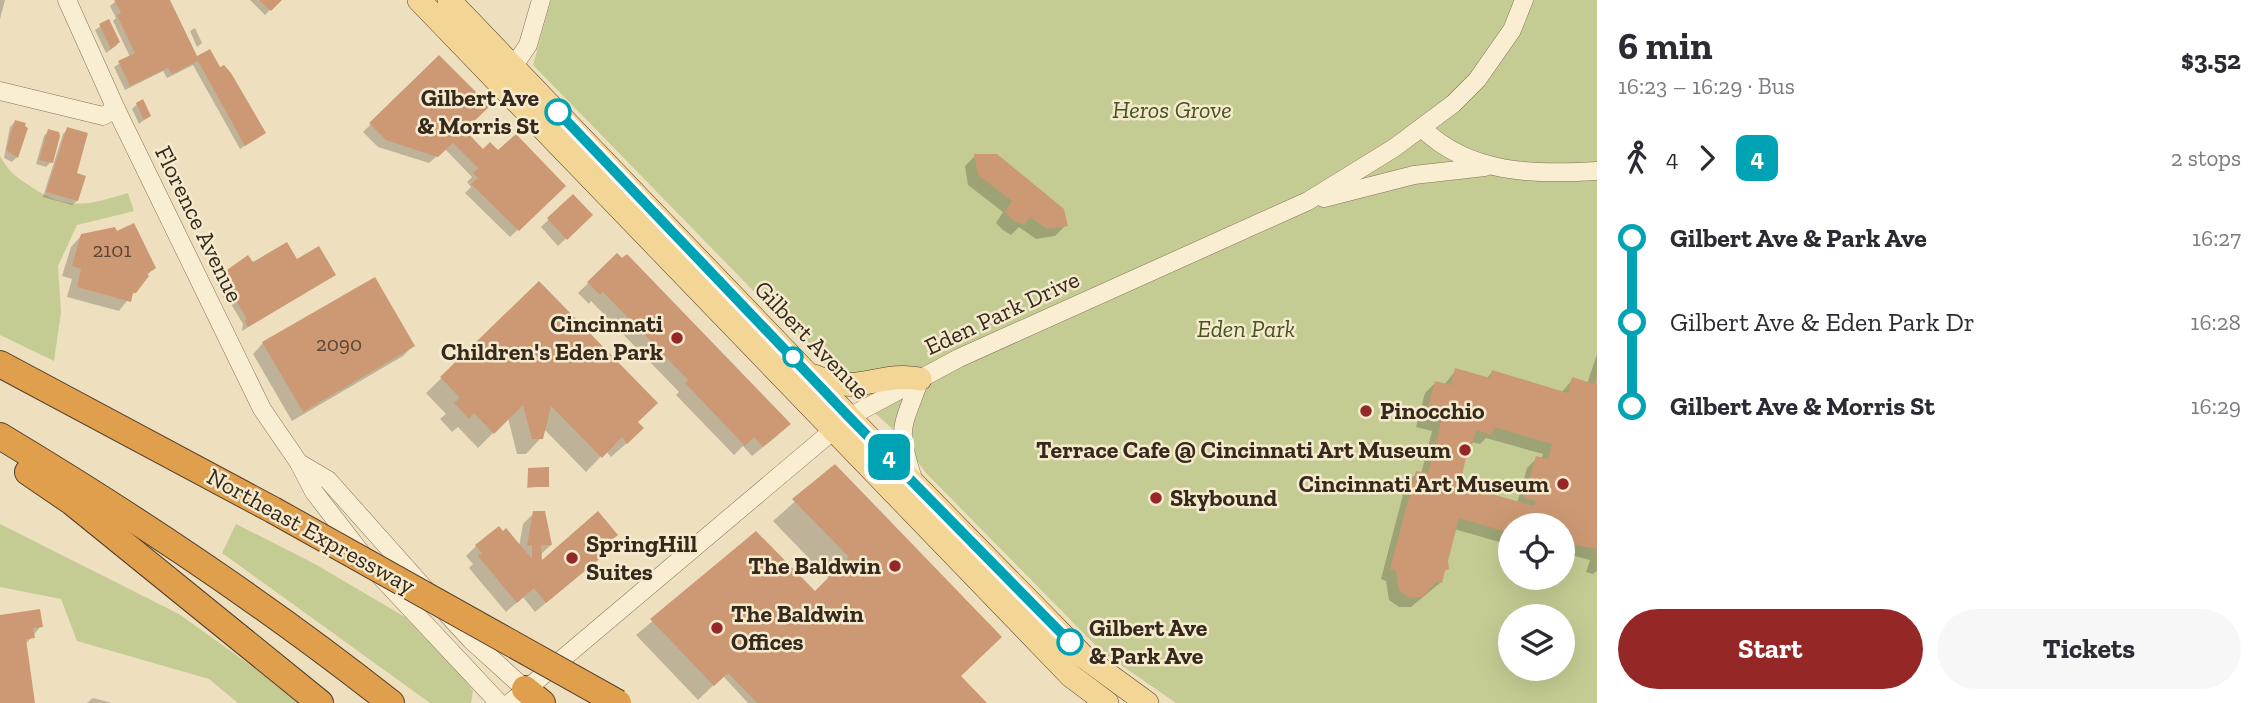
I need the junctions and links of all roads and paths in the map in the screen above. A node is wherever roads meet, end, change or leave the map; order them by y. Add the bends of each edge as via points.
1 (67, 0) edge
2 (419, 0) edge
3 (449, 0) edge
4 (541, 0) edge
5 (1524, 0) edge
6 (508, 76) junction
7 (0, 90) edge
8 (116, 108) junction
9 (1422, 128) junction
10 (1492, 166) junction
11 (1597, 171) edge
12 (1313, 199) junction
13 (0, 364) edge
14 (810, 374) junction
15 (920, 379) junction
16 (840, 424) junction
17 (0, 436) edge
18 (0, 453) edge
19 (299, 463) junction
20 (914, 482) junction
21 (526, 698) edge
22 (320, 703) edge
23 (391, 703) edge
24 (499, 703) edge
25 (618, 703) edge
26 (1107, 703) edge
27 (1147, 703) edge

1 - 8 street, Florence Avenue
2 - 6 main road, Gilbert Avenue
3 - 6 main road, Gilbert Avenue
4 - 6 street via 528,45
5 - 9 street, Eden Park Drive via 1498,53 1453,104
6 - 14 main road, Gilbert Avenue
6 - 16 main road, Gilbert Avenue
7 - 8 street via 103,116
8 - 19 street, Florence Avenue via 262,409
9 - 10 street via 1461,158
9 - 12 street, Eden Park Drive
10 - 11 street
10 - 12 street via 1414,174
12 - 15 street, Eden Park Drive
13 - 25 highway, Northeast Expressway, bridge
14 - 15 main road via 852,386 899,375
14 - 16 main road, Gilbert Avenue
15 - 16 street, Eden Park Drive
15 - 20 street via 901,432
16 - 20 main road, Gilbert Avenue
16 - 21 street, Eden Park Drive
16 - 26 main road, Gilbert Avenue via 1071,676
17 - 23 highway via 183,552
18 - 22 highway via 72,502
19 - 21 street, Florence Avenue via 328,480
19 - 24 street, Florence Avenue via 314,492 388,586
20 - 27 main road, Gilbert Avenue via 1084,656

